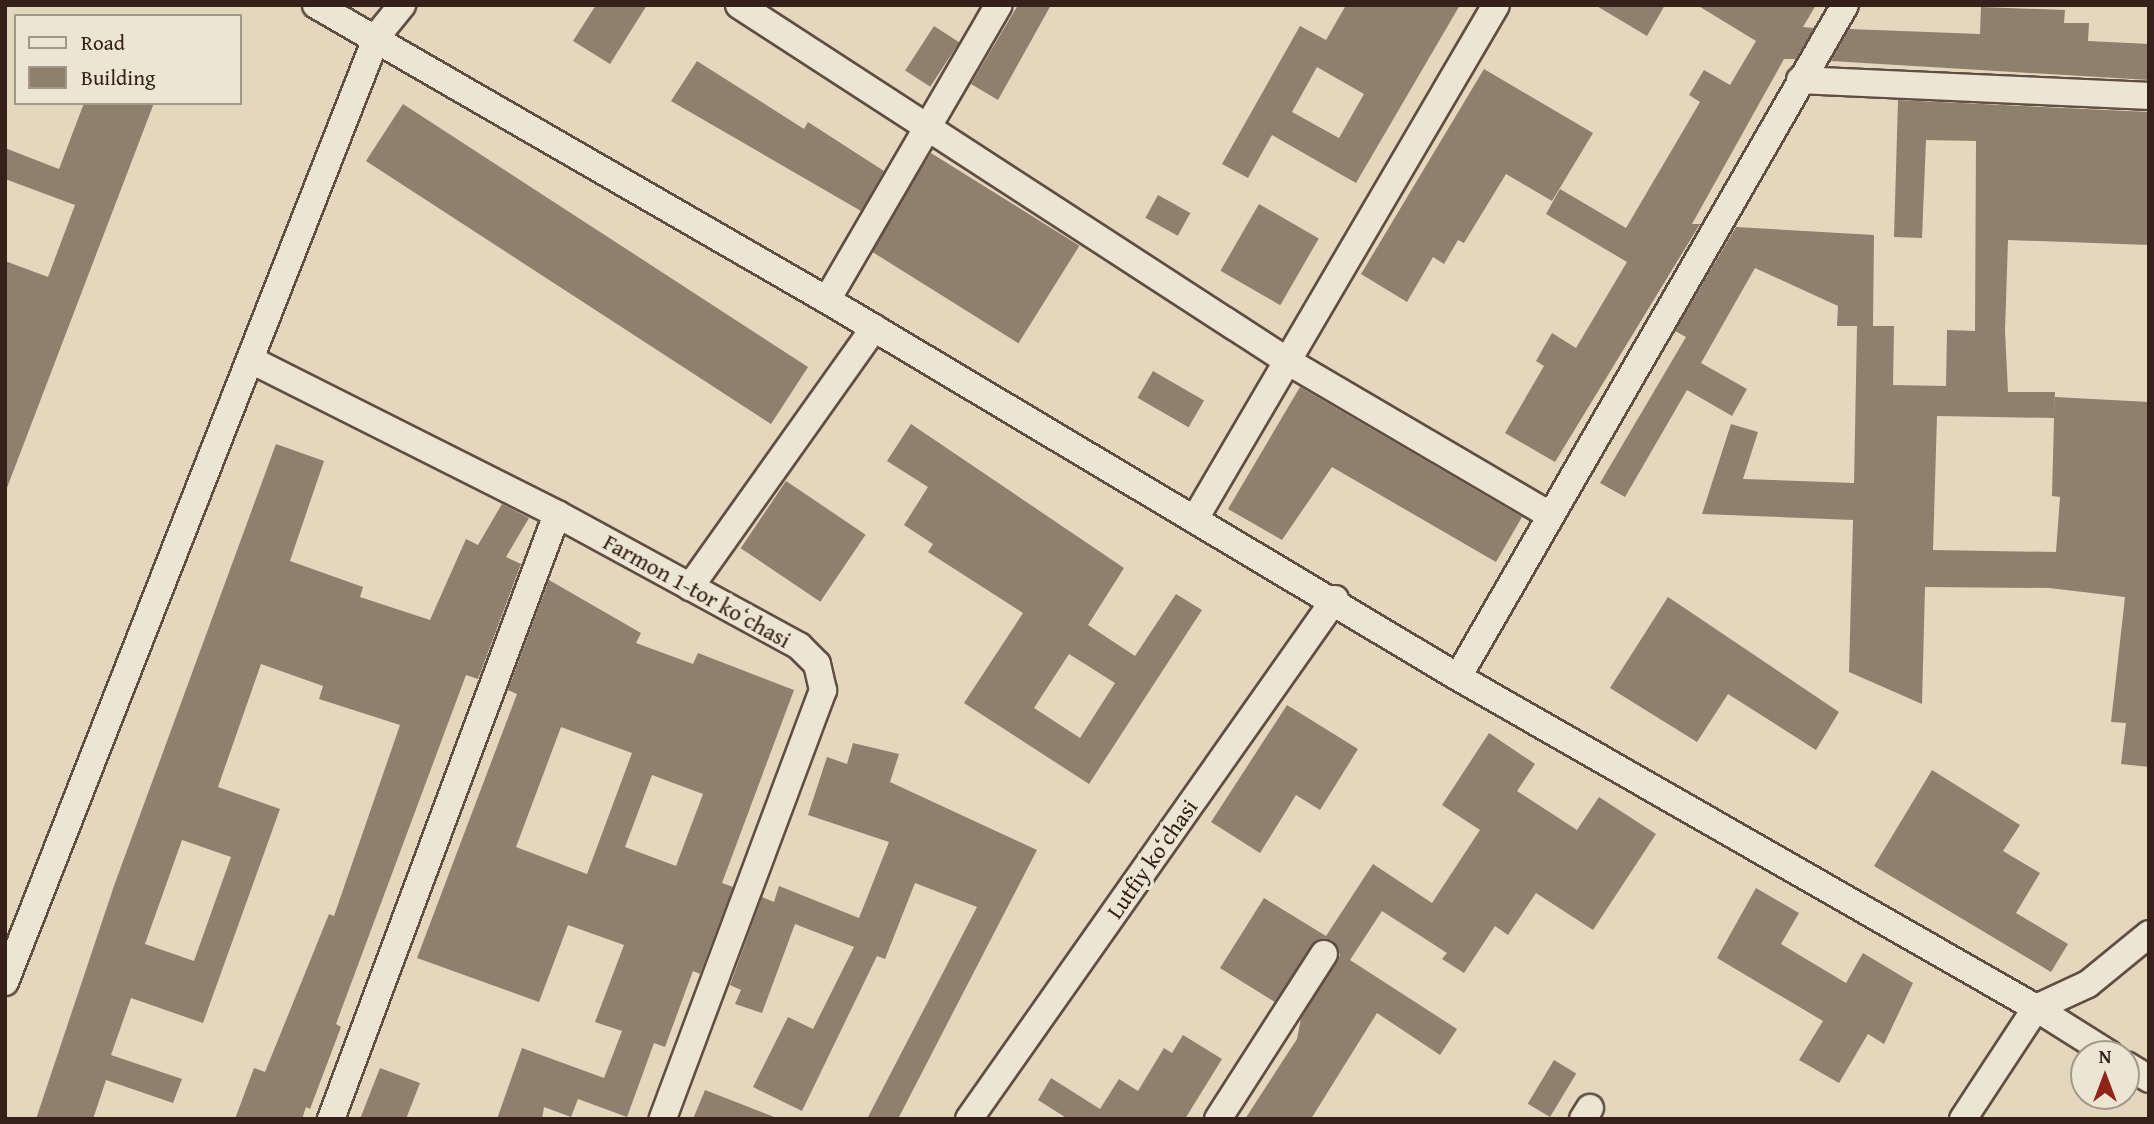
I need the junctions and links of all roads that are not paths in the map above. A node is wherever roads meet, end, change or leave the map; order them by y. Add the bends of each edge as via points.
1 (316, 5) edge
2 (402, 5) edge
3 (739, 5) edge
4 (999, 5) edge
5 (1496, 5) edge
6 (1845, 5) edge
7 (377, 36) junction
8 (1800, 80) junction
9 (2149, 96) edge
10 (926, 129) junction
11 (827, 300) junction
12 (874, 328) junction
13 (254, 361) junction
14 (1289, 362) junction
15 (557, 514) junction
16 (1550, 515) junction
17 (1196, 517) junction
18 (690, 587) junction
19 (1335, 599) junction
20 (1458, 677) junction
21 (2149, 934) edge
22 (1324, 954) dead end
23 (5, 982) edge
24 (2036, 1008) junction
25 (2087, 1040) edge
26 (331, 1119) edge
27 (663, 1119) edge
28 (969, 1119) edge
29 (1218, 1119) edge
30 (1963, 1119) edge

1 - 7 street
2 - 7 street
3 - 10 street
4 - 10 street
5 - 14 street
6 - 8 street
7 - 11 street
7 - 13 street
8 - 9 street
8 - 16 street
10 - 11 street
10 - 14 street
11 - 12 street
12 - 17 street
12 - 18 street
13 - 15 street, Farmon 1-tor koʻchasi
13 - 23 street
14 - 16 street
14 - 17 street
15 - 18 street, Farmon 1-tor koʻchasi
15 - 26 street
16 - 20 street
17 - 19 street
18 - 27 street, Farmon 1-tor koʻchasi via 799,646 817,664 823,690
19 - 20 street
19 - 28 street, Lutfiy koʻchasi
20 - 24 street
21 - 24 street via 2088,984
22 - 29 street
24 - 25 street
24 - 30 street

